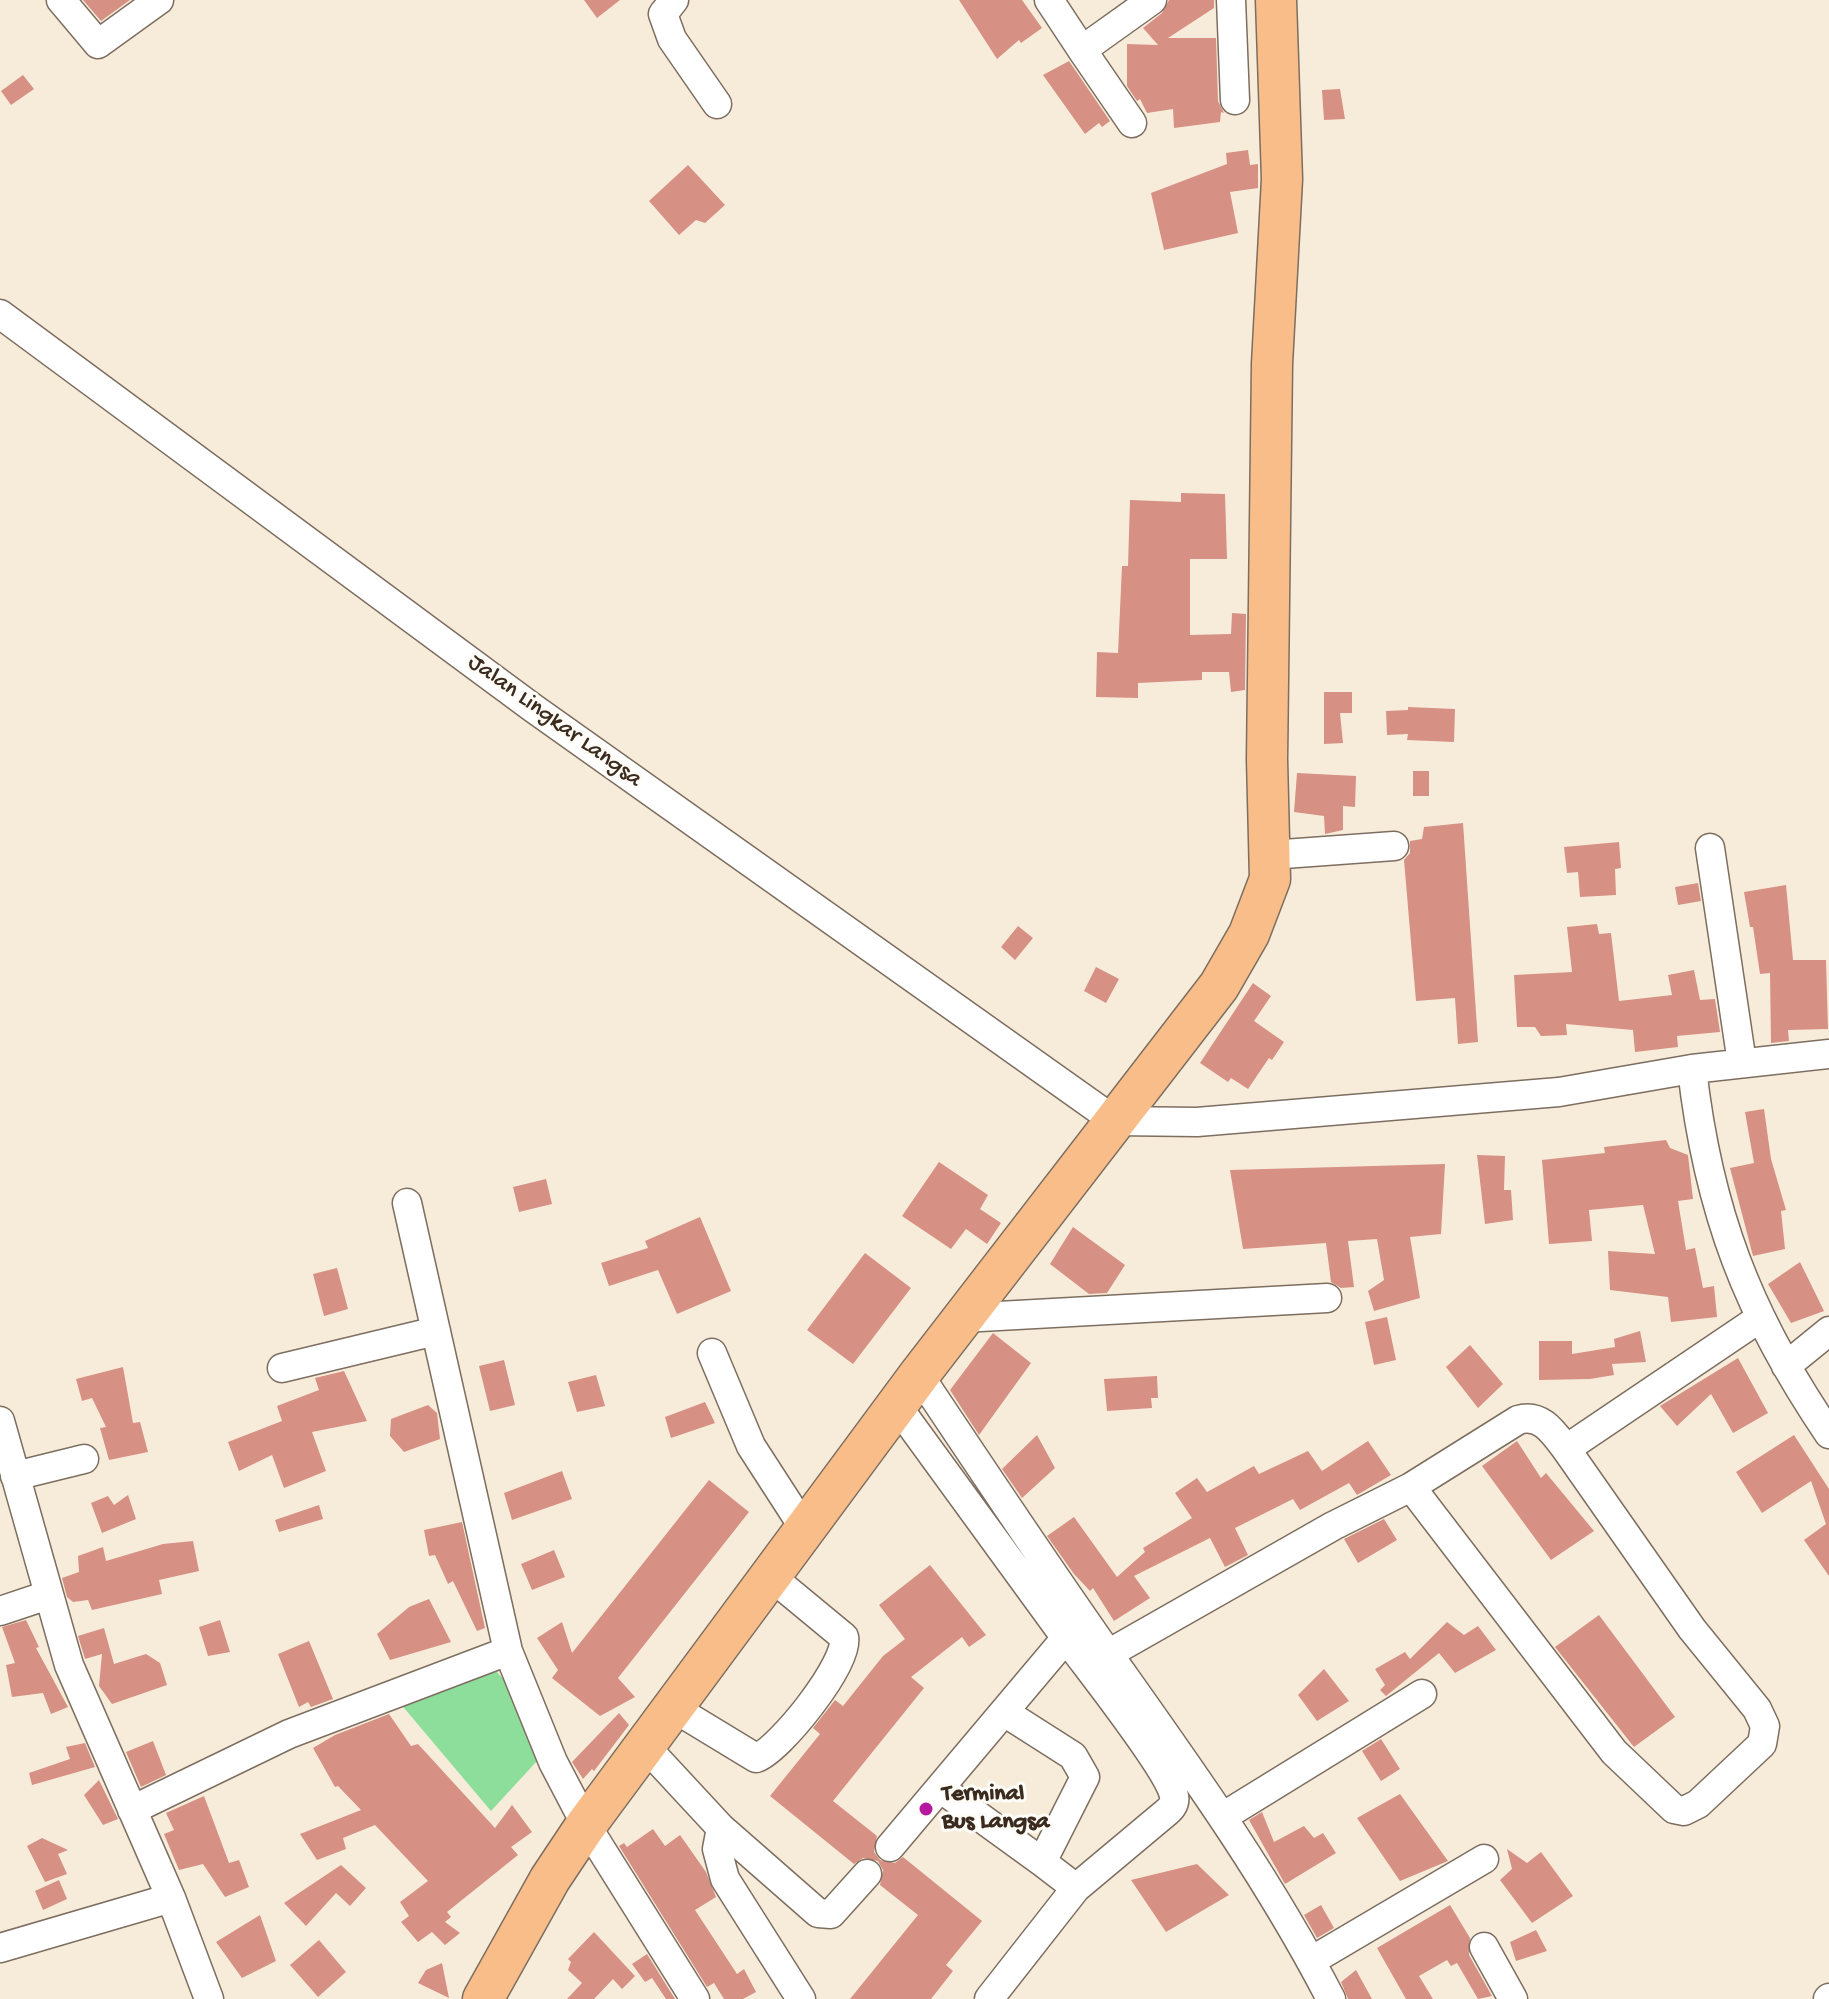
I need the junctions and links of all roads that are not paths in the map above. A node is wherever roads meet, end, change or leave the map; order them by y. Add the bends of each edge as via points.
1 (61, 0) edge
2 (674, 0) edge
3 (1049, 0) edge
4 (1231, 0) edge
5 (1276, 0) edge
6 (154, 2) edge
7 (1138, 4) edge
8 (1082, 50) junction
9 (1235, 100) dead end
10 (717, 104) dead end
11 (1132, 123) dead end
12 (0, 314) edge
13 (1394, 846) dead end
14 (1710, 848) dead end
15 (1270, 855) junction
16 (1829, 1054) edge
17 (1742, 1063) junction
18 (1692, 1069) junction
19 (1115, 1121) junction
20 (407, 1203) dead end
21 (1327, 1298) dead end
22 (962, 1318) junction
23 (1760, 1318) junction
24 (436, 1331) junction
25 (1829, 1331) edge
26 (712, 1353) dead end
27 (1786, 1366) junction
28 (282, 1368) dead end
29 (908, 1390) junction
30 (0, 1421) edge
31 (1829, 1434) edge
32 (1566, 1449) junction
33 (84, 1459) dead end
34 (15, 1476) junction
35 (1411, 1487) junction
36 (804, 1528) junction
37 (769, 1575) junction
38 (48, 1595) junction
39 (0, 1611) edge
40 (1066, 1638) junction
41 (508, 1651) junction
42 (1108, 1654) junction
43 (1422, 1694) dead end
44 (672, 1707) junction
45 (1004, 1712) junction
46 (644, 1745) junction
47 (940, 1788) junction
48 (132, 1810) junction
49 (1224, 1816) junction
50 (586, 1825) junction
51 (721, 1828) junction
52 (890, 1847) dead end
53 (1484, 1859) dead end
54 (1042, 1862) junction
55 (867, 1874) dead end
56 (1076, 1888) junction
57 (171, 1898) junction
58 (1484, 1947) dead end
59 (0, 1948) edge
60 (1311, 1961) junction
61 (209, 1999) edge
62 (483, 1999) edge
63 (695, 1999) edge
64 (801, 1999) edge
65 (989, 1999) edge
66 (1331, 1999) edge
67 (1513, 1999) edge

1 - 6 street via 98,44
2 - 10 street via 663,14 667,29
3 - 8 street
4 - 9 street
5 - 15 highway via 1282,179 1272,364
7 - 8 street
8 - 11 street
12 - 19 street, Jalan Lingkar Langsa via 520,699
13 - 15 street
14 - 17 street
15 - 19 highway via 1270,879 1236,959
16 - 17 street
17 - 18 street
18 - 19 street via 1559,1092 1197,1122
18 - 23 street via 1714,1198
19 - 22 highway
20 - 24 street
21 - 22 street
22 - 29 highway
23 - 27 street
23 - 32 street
24 - 28 street
24 - 41 street
25 - 27 street
26 - 36 street via 751,1446
27 - 31 street
29 - 36 highway
29 - 40 street
29 - 42 street
30 - 34 street
32 - 35 street via 1542,1422 1522,1418
32 - 35 street via 1765,1726 1762,1744 1684,1811 1674,1809 1614,1752
33 - 34 street
34 - 38 street
35 - 42 street
36 - 37 highway
37 - 44 highway
37 - 44 street via 844,1637 844,1652 825,1683 774,1747 756,1758
38 - 39 street
38 - 48 street via 69,1665
40 - 45 street
40 - 56 street via 1154,1761 1174,1798 1173,1806
41 - 48 street via 289,1734
41 - 50 street via 553,1762
42 - 49 street
43 - 49 street
44 - 46 highway
45 - 47 street
45 - 54 street via 1073,1756 1085,1777
46 - 50 highway
46 - 51 street
47 - 52 street
47 - 54 street
48 - 57 street
49 - 60 street
50 - 62 highway
50 - 63 street
51 - 55 street via 822,1915 831,1914
51 - 64 street via 717,1849 725,1879
53 - 60 street
54 - 56 street
56 - 65 street
57 - 59 street
57 - 61 street
58 - 67 street
60 - 66 street

